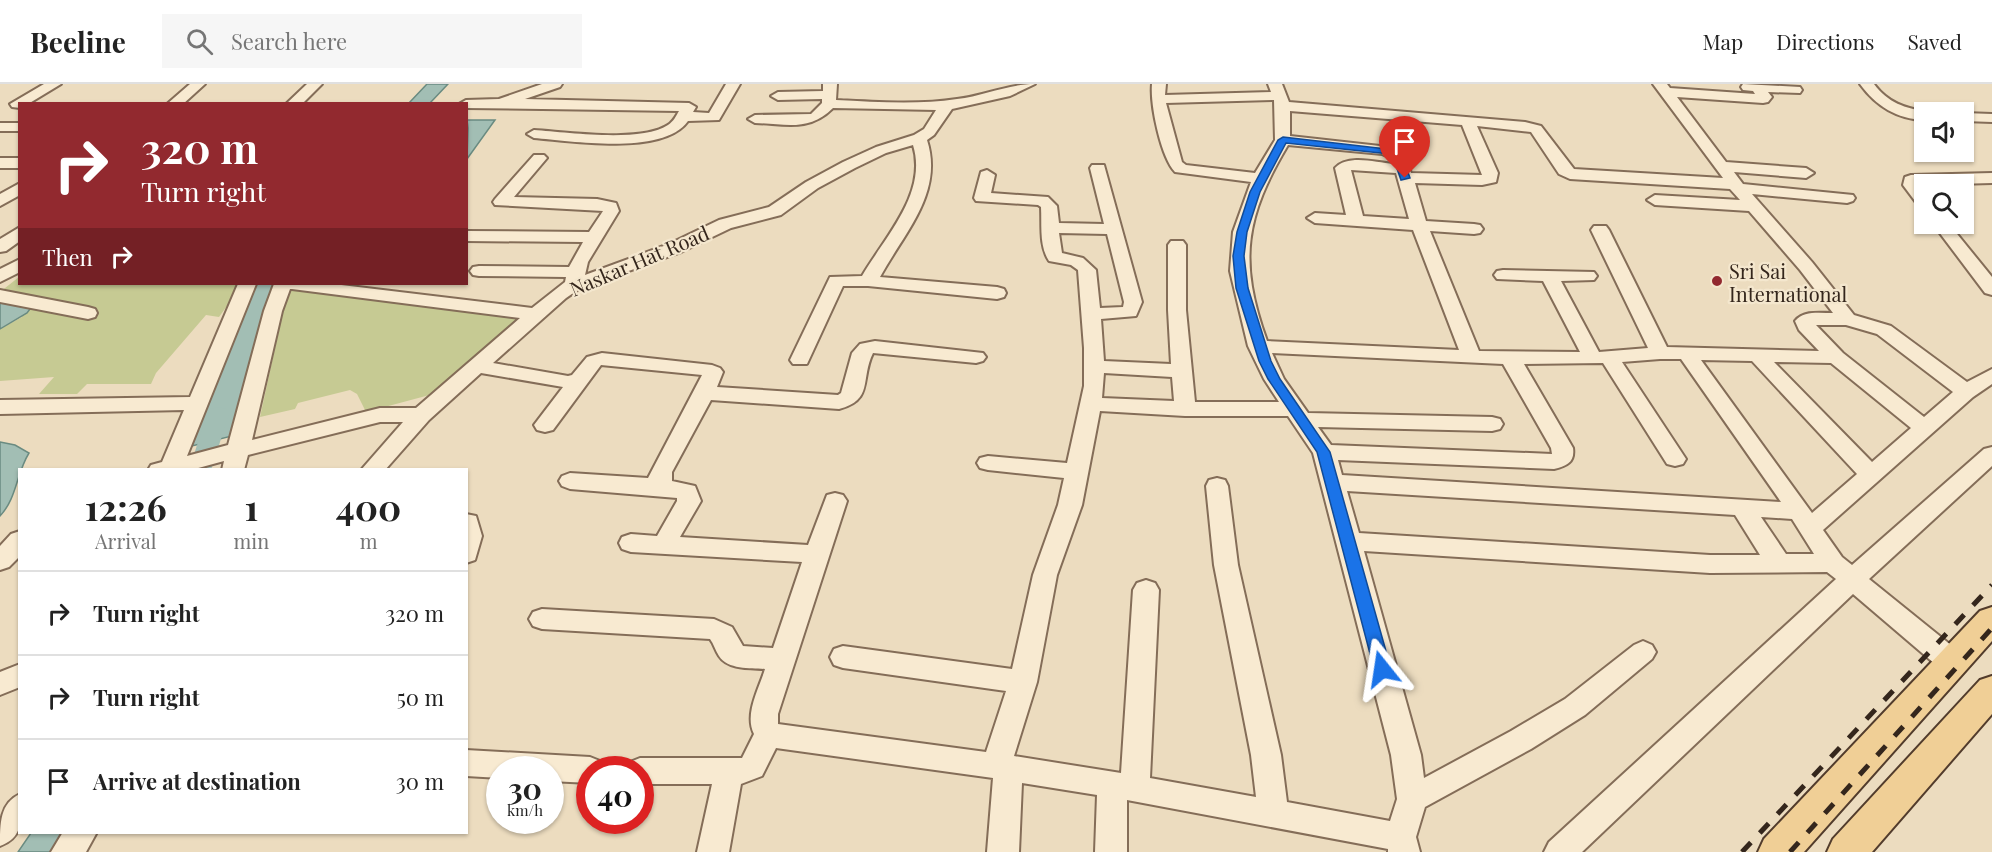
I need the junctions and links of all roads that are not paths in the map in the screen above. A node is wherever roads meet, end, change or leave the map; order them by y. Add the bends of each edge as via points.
1 (54, 84) edge
2 (198, 84) edge
3 (315, 84) edge
4 (555, 84) edge
5 (732, 84) edge
6 (1028, 84) edge
7 (1702, 84) edge
8 (1867, 84) edge
9 (1767, 88) edge
10 (1795, 90) dead end
11 (1159, 92) edge
12 (829, 94) edge
13 (1667, 94) edge
14 (778, 96) dead end
15 (1279, 96) edge
16 (22, 102) edge
17 (176, 102) edge
18 (295, 102) edge
19 (501, 103) junction
20 (0, 104) edge
21 (18, 104) edge
22 (468, 104) edge
23 (948, 104) junction
24 (1767, 112) dead end
25 (1914, 115) edge
26 (683, 116) junction
27 (1974, 117) edge
28 (1992, 118) edge
29 (755, 119) dead end
30 (1468, 123) junction
31 (0, 127) edge
32 (18, 127) edge
33 (534, 134) dead end
34 (919, 138) junction
35 (1283, 140) junction
36 (539, 158) dead end
37 (0, 163) edge
38 (18, 163) edge
39 (1721, 166) junction
40 (1098, 168) dead end
41 (1404, 173) junction
42 (1806, 173) dead end
43 (987, 175) dead end
44 (1260, 178) junction
45 (0, 180) edge
46 (18, 180) edge
47 (1737, 186) junction
48 (18, 189) edge
49 (1847, 198) dead end
50 (1655, 200) dead end
51 (0, 201) edge
52 (1753, 206) junction
53 (1315, 218) dead end
54 (1356, 220) junction
55 (1419, 224) junction
56 (1050, 228) junction
57 (1474, 228) dead end
58 (1114, 229) junction
59 (1600, 231) dead end
60 (18, 234) edge
61 (1949, 234) edge
62 (468, 236) edge
63 (594, 237) junction
64 (1178, 246) dead end
65 (0, 247) edge
66 (0, 258) edge
67 (18, 258) edge
68 (1123, 263) junction
69 (1084, 264) junction
70 (18, 265) edge
71 (479, 271) dead end
72 (1503, 274) dead end
73 (1549, 275) junction
74 (1588, 276) dead end
75 (0, 277) edge
76 (574, 278) junction
77 (868, 281) junction
78 (247, 285) edge
79 (283, 285) edge
80 (300, 285) edge
81 (1992, 289) edge
82 (997, 294) dead end
83 (0, 296) edge
84 (88, 313) dead end
85 (536, 314) junction
86 (1092, 314) junction
87 (1847, 319) junction
88 (1258, 346) junction
89 (1660, 353) junction
90 (1686, 354) junction
91 (1757, 354) junction
92 (1471, 356) junction
93 (976, 357) dead end
94 (1601, 357) junction
95 (1836, 357) junction
96 (1510, 358) junction
97 (800, 360) dead end
98 (476, 366) junction
99 (1094, 366) junction
100 (1182, 371) junction
101 (1992, 375) edge
102 (579, 380) junction
103 (1966, 392) junction
104 (704, 393) junction
105 (198, 404) junction
106 (1091, 404) junction
107 (0, 407) edge
108 (1185, 409) junction
109 (1300, 414) junction
110 (421, 415) junction
111 (1492, 424) dead end
112 (545, 425) dead end
113 (1924, 428) junction
114 (1324, 452) junction
115 (1992, 454) edge
116 (232, 457) edge
117 (1675, 459) dead end
118 (988, 463) dead end
119 (172, 467) edge
120 (374, 468) edge
121 (1077, 472) junction
122 (1870, 474) junction
123 (570, 481) dead end
124 (1333, 482) junction
125 (1217, 486) dead end
126 (664, 488) junction
127 (835, 501) dead end
128 (1742, 507) junction
129 (1804, 520) junction
130 (468, 522) edge
131 (1347, 541) junction
132 (18, 542) edge
133 (630, 543) dead end
134 (468, 545) edge
135 (664, 545) junction
136 (817, 554) junction
137 (0, 561) edge
138 (1779, 564) junction
139 (1843, 572) junction
140 (1146, 590) dead end
141 (542, 619) dead end
142 (1992, 620) edge
143 (1643, 652) dead end
144 (843, 657) dead end
145 (782, 659) junction
146 (1952, 662) junction
147 (18, 676) edge
148 (1023, 682) junction
149 (0, 684) edge
150 (1991, 692) edge
151 (768, 734) junction
152 (468, 763) edge
153 (1002, 767) junction
154 (576, 769) edge
155 (654, 771) edge
156 (729, 771) junction
157 (1124, 786) junction
158 (1412, 799) junction
159 (18, 810) edge
160 (1273, 813) junction
161 (0, 832) edge
162 (80, 834) edge
163 (1402, 845) edge
164 (67, 852) edge
165 (713, 852) edge
166 (1003, 852) edge
167 (1111, 852) edge
168 (1560, 852) edge
169 (1778, 852) edge
170 (1847, 852) edge

1 - 16 street
2 - 17 street
3 - 18 street
4 - 19 street
5 - 26 street via 714,117
6 - 23 street via 988,99
7 - 9 street
8 - 25 street via 1897,111
9 - 10 street
9 - 13 street via 1763,99
11 - 15 street
11 - 44 street via 1175,163 1181,169
12 - 14 street
12 - 23 street via 885,106
12 - 29 street via 816,117 809,120
13 - 24 street
13 - 39 street
15 - 30 street
15 - 35 street
19 - 22 street
19 - 26 street via 688,107
20 - 21 street
23 - 34 street, Naskar Hat Road via 935,124
26 - 33 street via 672,129 640,137
27 - 28 street
30 - 41 street via 1490,179
30 - 47 street via 1536,129 1570,174
31 - 32 street
34 - 76 street, Naskar Hat Road via 849,165 775,211 725,224 675,248
34 - 77 street via 925,150 923,184
35 - 41 street via 1392,152 1398,155
35 - 44 street
36 - 63 street via 501,202 606,204 611,211
37 - 38 street
39 - 42 street
39 - 47 street
40 - 58 street
41 - 54 street via 1345,165
41 - 55 street
43 - 56 street via 982,198 1042,200 1049,206
44 - 88 street via 1242,232 1239,256 1242,288
45 - 46 street
47 - 49 street
47 - 52 street
48 - 51 street
50 - 52 street
52 - 87 street
53 - 54 street
54 - 55 street
55 - 57 street
55 - 92 street
56 - 58 street
56 - 69 street via 1055,257
58 - 68 street
59 - 89 street
60 - 65 street
61 - 81 street
62 - 63 street
63 - 76 street
64 - 100 street via 1176,286
66 - 67 street
68 - 69 street
68 - 86 street via 1132,308 1120,314
69 - 86 street
70 - 75 street
71 - 76 street
72 - 73 street
73 - 74 street
73 - 94 street
76 - 85 street, Naskar Hat Road
77 - 82 street
77 - 97 street via 836,281
78 - 105 street
79 - 116 street
80 - 85 street
83 - 84 street
85 - 98 street, Naskar Hat Road
86 - 99 street
87 - 95 street via 1805,321
87 - 103 street via 1884,330
88 - 92 street
88 - 109 street via 1274,379
89 - 90 street
89 - 94 street
90 - 91 street
90 - 129 street
91 - 95 street
91 - 122 street
92 - 96 street
93 - 104 street via 867,348 862,353 850,396 839,402
94 - 96 street
94 - 117 street
95 - 113 street
96 - 114 street via 1562,448 1563,457 1554,462
98 - 102 street via 568,382
98 - 110 street, Naskar Hat Road
99 - 100 street
99 - 106 street
100 - 108 street
101 - 103 street
102 - 104 street via 594,361 616,359 713,372
102 - 112 street
103 - 113 street
104 - 126 street via 661,472 659,481
105 - 107 street
105 - 119 street
106 - 108 street
106 - 121 street
108 - 109 street
109 - 111 street
109 - 114 street
110 - 116 street via 380,415
110 - 120 street, Naskar Hat Road
113 - 122 street
114 - 124 street
115 - 139 street
116 - 119 street
118 - 121 street
121 - 148 street via 1037,606
122 - 129 street
123 - 126 street
124 - 128 street
124 - 131 street
125 - 160 street via 1226,565 1266,755
126 - 135 street via 687,492 689,501
127 - 136 street
128 - 129 street
128 - 138 street
129 - 139 street
130 - 134 street
131 - 138 street via 1698,563
131 - 158 street via 1406,755
132 - 137 street
133 - 135 street
135 - 136 street
136 - 145 street
138 - 139 street
139 - 146 street
139 - 168 street
140 - 157 street
141 - 145 street via 714,630 723,633 730,652 739,657
142 - 146 main road
143 - 158 street via 1575,707
144 - 148 street
145 - 151 street via 764,714
146 - 169 main road
147 - 149 street
148 - 153 street
150 - 170 main road
151 - 153 street
151 - 156 street via 752,767
152 - 154 street
153 - 157 street
153 - 166 street
155 - 156 street
156 - 165 street
157 - 160 street
157 - 167 street
158 - 163 street
159 - 161 street
160 - 163 street
162 - 164 street

